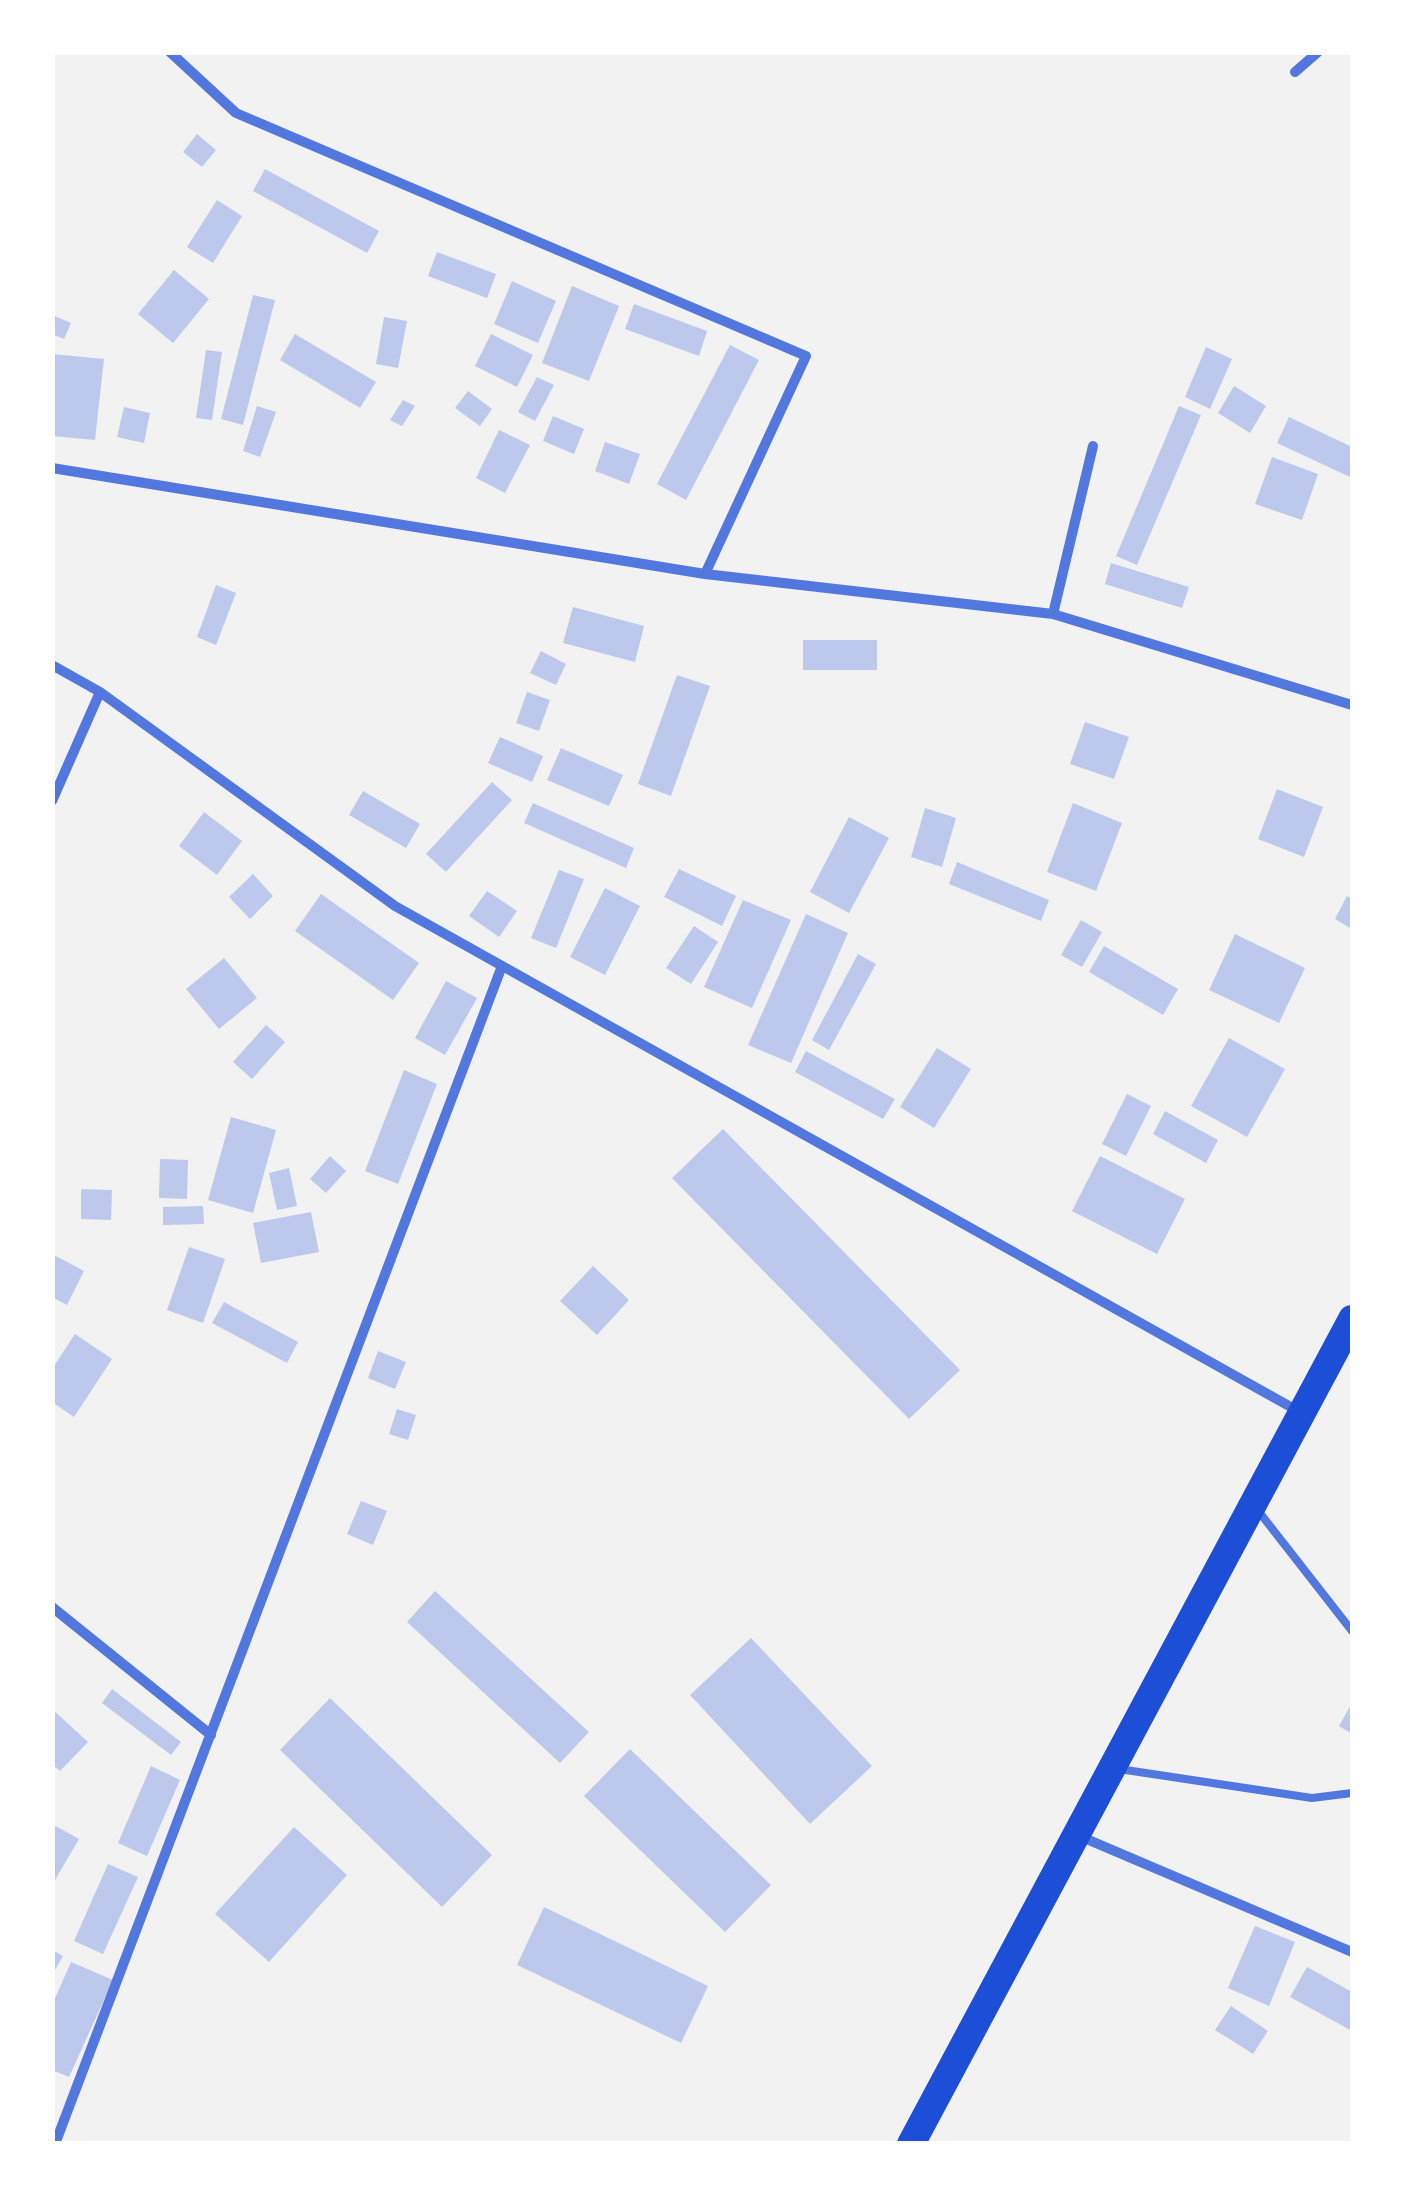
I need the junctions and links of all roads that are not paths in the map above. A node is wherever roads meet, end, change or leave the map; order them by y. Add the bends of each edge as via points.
1 (170, 52) edge
2 (1318, 52) edge
3 (1294, 72) dead end
4 (1093, 446) dead end
5 (52, 468) edge
6 (706, 574) junction
7 (1052, 614) junction
8 (52, 665) edge
9 (100, 692) junction
10 (1352, 706) edge
11 (52, 801) edge
12 (502, 966) junction
13 (1352, 1319) edge
14 (1302, 1413) junction
15 (1254, 1504) junction
16 (52, 1607) edge
17 (1352, 1631) edge
18 (210, 1734) junction
19 (1112, 1768) junction
20 (1352, 1793) edge
21 (1076, 1834) junction
22 (1352, 1952) edge
23 (55, 2144) edge
24 (911, 2144) edge

1 - 6 street via 236,113 806,356
2 - 3 street
4 - 7 street
5 - 6 street
6 - 7 street
7 - 10 street
8 - 9 street
9 - 11 street
9 - 12 street via 394,906
12 - 14 street
12 - 18 street
13 - 14 highway
14 - 15 highway
15 - 17 lane
15 - 19 highway
16 - 18 street
18 - 23 street
19 - 20 lane via 1312,1798
19 - 21 highway
21 - 22 street
21 - 24 highway

